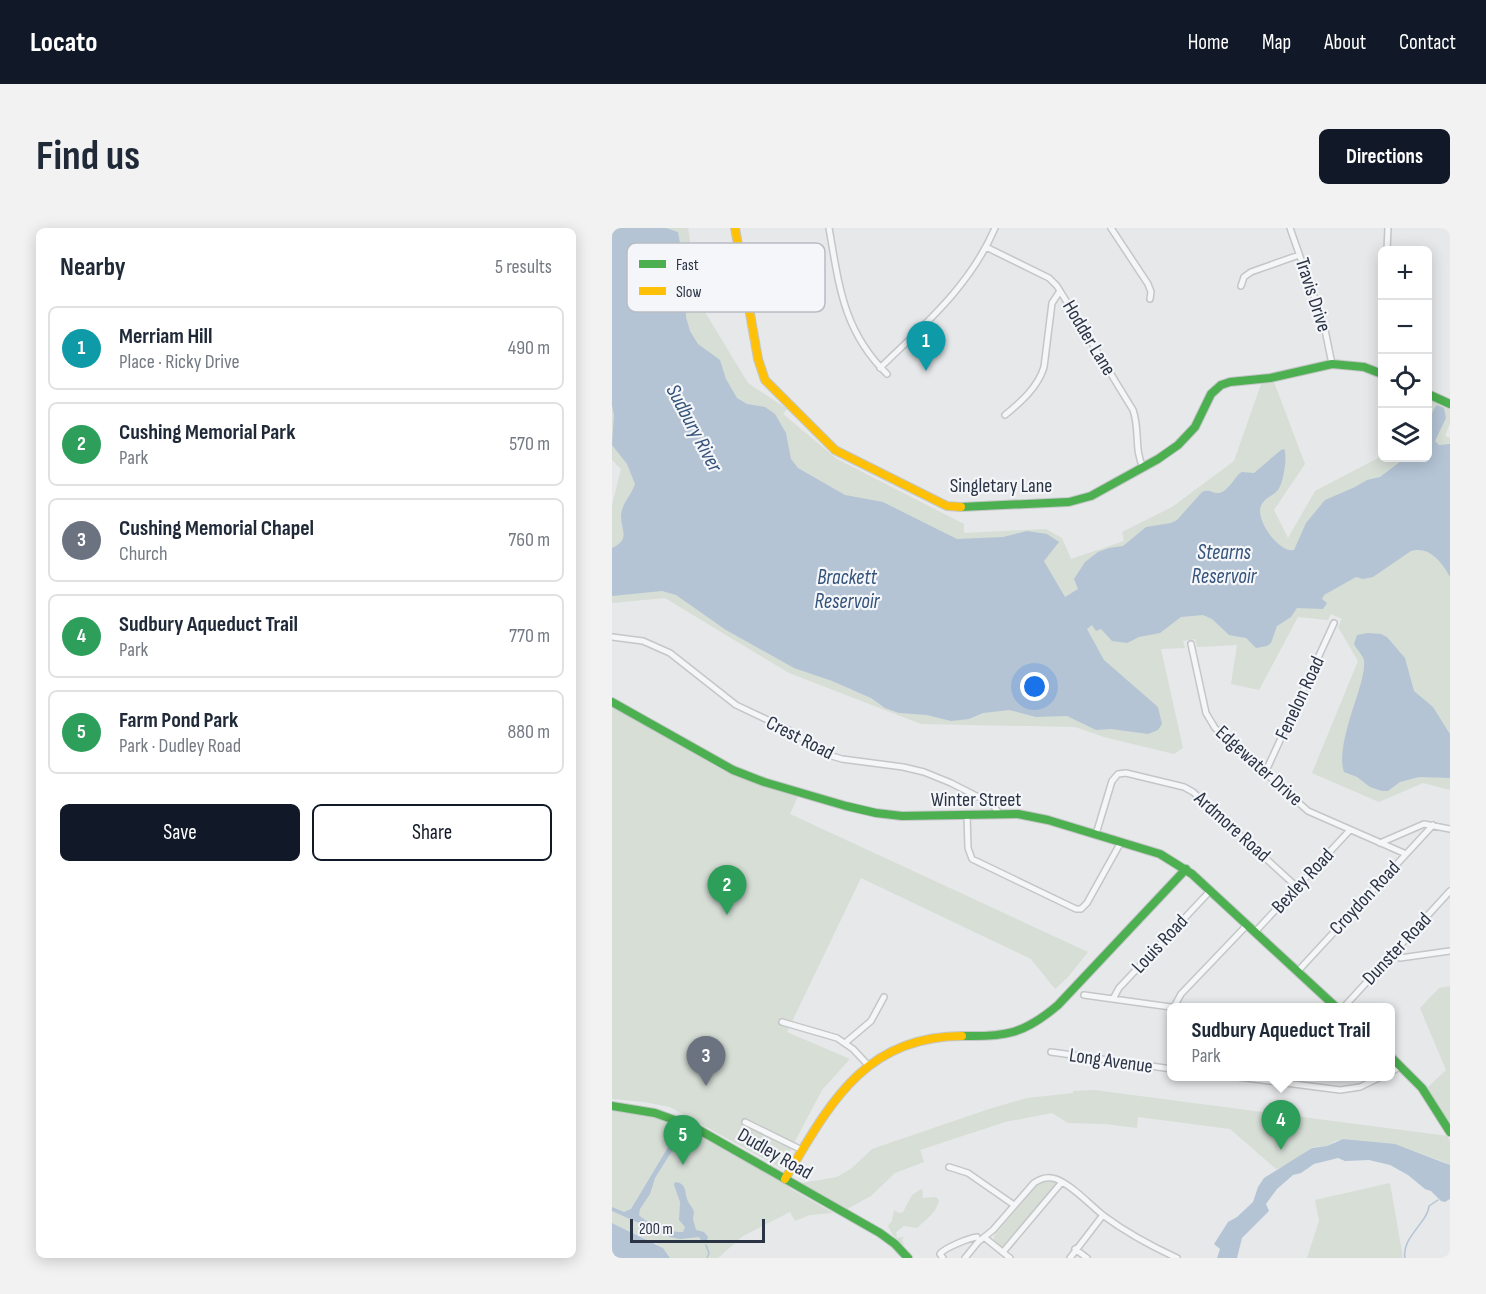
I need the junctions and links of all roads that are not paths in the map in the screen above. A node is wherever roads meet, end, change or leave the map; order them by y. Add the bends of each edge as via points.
1 (735, 228) edge
2 (829, 228) edge
3 (995, 228) edge
4 (1111, 228) edge
5 (1290, 228) edge
6 (1388, 228) edge
7 (738, 243) edge
8 (986, 246) junction
9 (1387, 246) edge
10 (1299, 255) junction
11 (1241, 286) dead end
12 (1060, 291) junction
13 (1150, 299) dead end
14 (750, 312) edge
15 (1332, 364) junction
16 (880, 368) junction
17 (1378, 372) edge
18 (887, 374) dead end
19 (1432, 396) edge
20 (1450, 404) edge
21 (1005, 416) dead end
22 (1143, 467) junction
23 (1334, 623) dead end
24 (612, 637) edge
25 (1191, 644) dead end
26 (612, 702) edge
27 (1265, 773) junction
28 (999, 813) junction
29 (967, 814) junction
30 (1433, 825) junction
31 (1450, 829) edge
32 (1350, 830) junction
33 (1096, 834) junction
34 (1121, 842) junction
35 (1380, 843) junction
36 (1406, 854) junction
37 (1186, 869) junction
38 (1297, 887) junction
39 (1210, 891) junction
40 (1450, 891) edge
41 (1247, 925) junction
42 (1255, 933) junction
43 (1450, 951) edge
44 (1391, 955) junction
45 (1298, 971) junction
46 (1083, 995) dead end
47 (884, 997) dead end
48 (1113, 999) junction
49 (1178, 1003) edge
50 (1332, 1003) edge
51 (1348, 1003) edge
52 (1167, 1006) edge
53 (783, 1022) dead end
54 (845, 1043) junction
55 (1051, 1052) dead end
56 (1395, 1061) edge
57 (868, 1065) junction
58 (1401, 1066) junction
59 (1167, 1068) edge
60 (1395, 1070) edge
61 (1264, 1081) edge
62 (1374, 1081) edge
63 (612, 1106) edge
64 (745, 1122) dead end
65 (1450, 1132) edge
66 (802, 1150) junction
67 (949, 1167) dead end
68 (785, 1179) junction
69 (1062, 1182) junction
70 (1014, 1205) junction
71 (1103, 1215) junction
72 (973, 1231) dead end
73 (981, 1239) junction
74 (1075, 1249) junction
75 (1003, 1252) junction
76 (908, 1258) edge
77 (943, 1258) edge
78 (965, 1258) edge
79 (1010, 1258) edge
80 (1070, 1258) edge
81 (1087, 1258) edge
82 (1177, 1258) edge

1 - 7 street, Singletary Lane
2 - 16 street via 845,310 863,347
3 - 8 street
4 - 13 street via 1145,280
5 - 10 street, Travis Drive
6 - 9 street
8 - 12 street, Hodder Lane via 1049,278
8 - 16 street via 952,298
10 - 11 street via 1251,272
10 - 15 street, Travis Drive via 1324,325
12 - 21 street via 1052,303 1041,376
12 - 22 street, Hodder Lane via 1131,406
14 - 22 street, Singletary Lane via 763,376 826,442 936,502 954,507 1081,500
15 - 17 street, Singletary Lane via 1356,365
15 - 22 street, Singletary Lane via 1221,386 1211,394 1195,427 1183,441
16 - 18 street
19 - 20 street
23 - 27 street, Fenelon Road
24 - 28 street, Crest Road via 643,641 670,653 736,705 789,730 819,752 931,774 983,799
25 - 27 street, Edgewater Drive via 1210,721
26 - 29 street, Winter Street via 725,766 764,782 885,815
27 - 32 street, Edgewater Drive via 1308,811
28 - 29 street, Winter Street
28 - 33 street, Winter Street via 1037,818
29 - 34 street via 972,859 1076,909 1086,905
30 - 31 street
30 - 35 street via 1416,826
30 - 36 street, Croydon Road
32 - 35 street, Edgewater Drive
32 - 38 street, Bexley Road
33 - 34 street, Winter Street
33 - 38 street, Ardmore Road via 1112,781 1118,774 1184,787
34 - 37 street, Winter Street via 1160,854
35 - 36 street, Edgewater Drive
36 - 45 street, Croydon Road
37 - 39 street, Winter Street
37 - 57 street via 1039,1022 1003,1036 937,1036 917,1040
38 - 42 street, Bexley Road
39 - 41 street, Winter Street
39 - 48 street, Louis Road
40 - 44 street, Dunster Road
41 - 42 street, Winter Street
41 - 49 street via 1181,994
42 - 45 street, Winter Street
43 - 44 street via 1401,958
44 - 51 street, Dunster Road
45 - 50 street, Winter Street
46 - 48 street
47 - 54 street via 872,1021
48 - 52 street
53 - 54 street
54 - 57 street
55 - 59 street, Long Avenue
56 - 58 street
57 - 66 street via 834,1101
58 - 60 street
58 - 65 street via 1424,1091
61 - 62 street via 1340,1090
63 - 68 street, Dudley Road via 677,1120
64 - 66 street
66 - 68 street
67 - 70 street via 968,1173
68 - 76 street, Dudley Road via 880,1233
69 - 70 street via 1041,1178
69 - 71 street
69 - 75 street
70 - 73 street
71 - 74 street
71 - 82 street
72 - 73 street
73 - 75 street
73 - 77 street via 969,1238 943,1250
73 - 78 street
74 - 80 street
74 - 81 street
75 - 79 street

